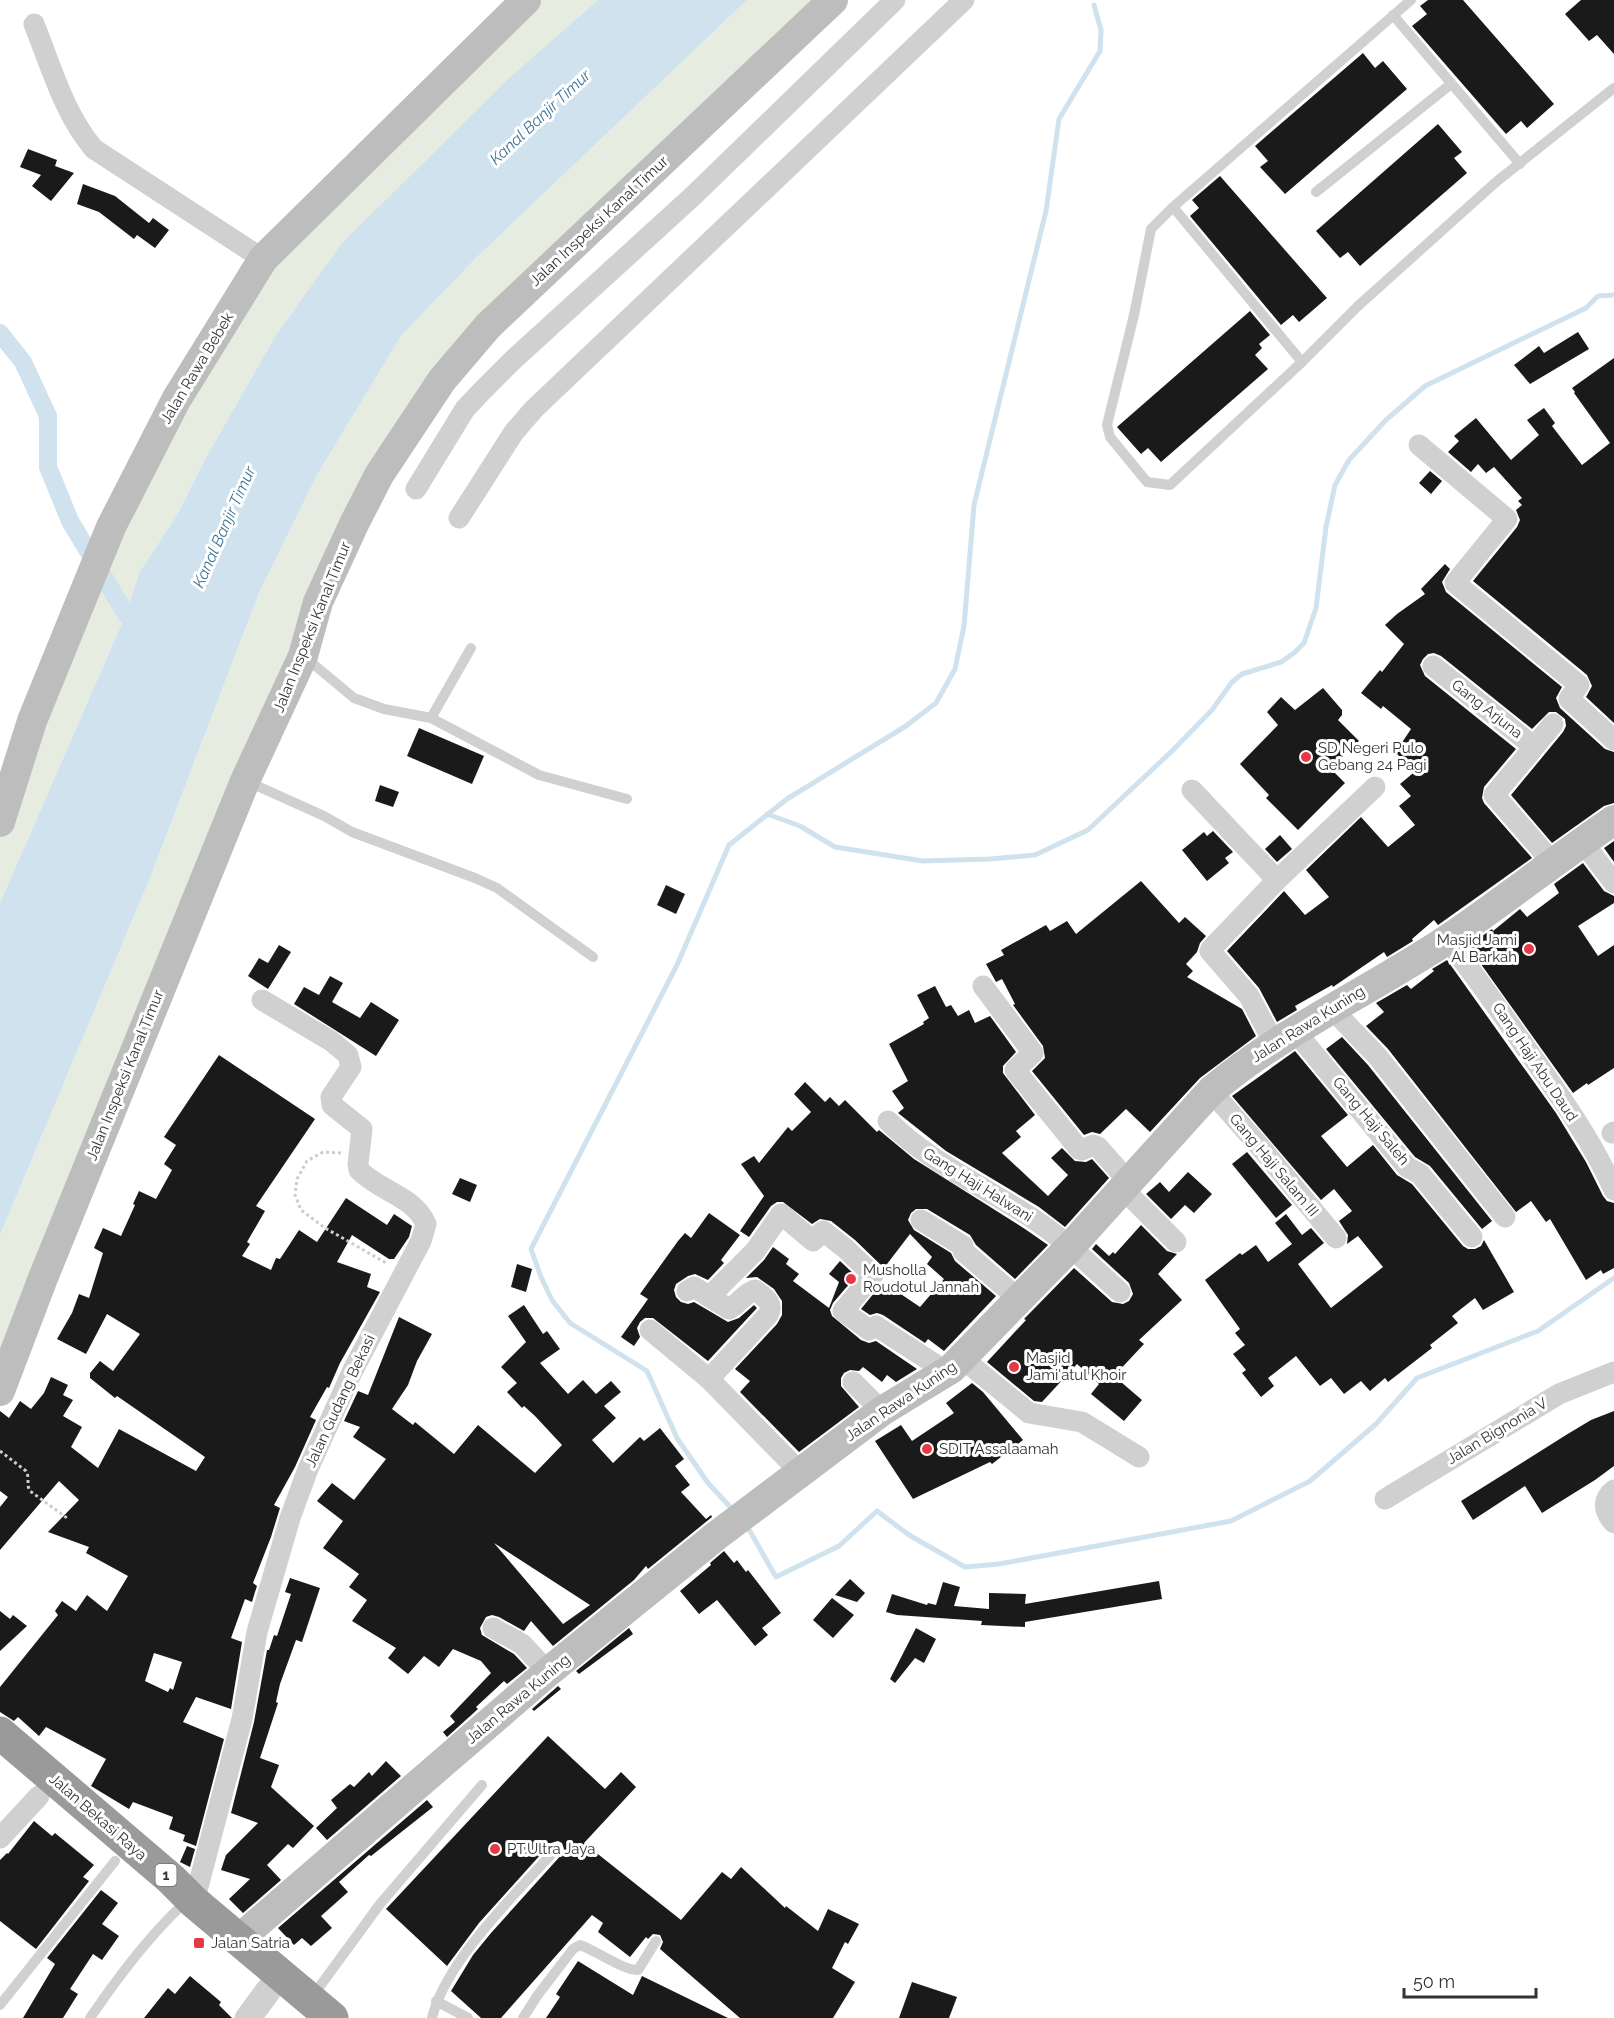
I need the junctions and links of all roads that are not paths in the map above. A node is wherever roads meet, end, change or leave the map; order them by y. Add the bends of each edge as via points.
1 (526, 0) edge
2 (833, 0) edge
3 (895, 0) edge
4 (964, 0) edge
5 (1411, 0) edge
6 (1393, 15) junction
7 (34, 24) dead end
8 (1451, 84) junction
9 (1614, 88) edge
10 (1520, 164) junction
11 (1316, 192) dead end
12 (1173, 207) junction
13 (263, 260) junction
14 (1302, 362) junction
15 (1419, 445) dead end
16 (416, 489) dead end
17 (459, 518) dead end
18 (471, 648) dead end
19 (303, 656) junction
20 (1433, 666) dead end
21 (431, 718) junction
22 (1553, 724) dead end
23 (1614, 740) edge
24 (1532, 746) junction
25 (245, 781) junction
26 (1375, 787) dead end
27 (1192, 790) dead end
28 (627, 799) dead end
29 (1614, 820) edge
30 (0, 822) edge
31 (1582, 841) junction
32 (1553, 863) junction
33 (1277, 880) junction
34 (1614, 883) edge
35 (1447, 939) junction
36 (592, 957) dead end
37 (983, 986) dead end
38 (262, 1000) dead end
39 (1332, 1009) junction
40 (1285, 1037) junction
41 (1211, 1091) junction
42 (888, 1121) dead end
43 (1125, 1184) junction
44 (1614, 1190) edge
45 (1505, 1217) dead end
46 (921, 1220) dead end
47 (1472, 1237) dead end
48 (1336, 1238) dead end
49 (1176, 1242) dead end
50 (1070, 1247) junction
51 (687, 1290) dead end
52 (1120, 1292) dead end
53 (709, 1297) junction
54 (1020, 1300) junction
55 (650, 1330) dead end
56 (955, 1366) junction
57 (1614, 1372) edge
58 (709, 1379) junction
59 (853, 1382) dead end
60 (0, 1391) edge
61 (882, 1411) junction
62 (1139, 1458) dead end
63 (801, 1473) junction
64 (1614, 1490) edge
65 (1385, 1499) dead end
66 (1614, 1523) edge
67 (493, 1628) dead end
68 (548, 1672) junction
69 (0, 1733) edge
70 (0, 1762) edge
71 (482, 1785) dead end
72 (39, 1796) junction
73 (0, 1838) edge
74 (557, 1848) dead end
75 (115, 1861) junction
76 (186, 1906) junction
77 (239, 1940) junction
78 (656, 1941) dead end
79 (267, 2000) edge
80 (436, 2001) junction
81 (0, 2005) edge
82 (315, 2012) edge
83 (90, 2018) edge
84 (245, 2018) edge
85 (432, 2018) edge
86 (468, 2018) edge
87 (523, 2018) edge

1 - 13 street, Jalan Rawa Bebek
2 - 19 street, Jalan Inspeksi Kanal Timur via 489,326 442,380 379,475 354,524 318,602
3 - 16 street via 693,196 482,391 465,409
4 - 17 street via 534,409 514,432
5 - 6 lane
6 - 8 lane
6 - 12 lane
7 - 13 street via 70,115 94,149
8 - 10 lane
8 - 11 lane
9 - 10 lane
10 - 14 lane via 1358,306
12 - 14 lane
12 - 14 lane via 1152,229 1107,425 1110,437 1148,482 1170,485
13 - 30 street, Jalan Rawa Bebek via 176,400 111,527 32,721
15 - 23 street via 1508,519 1455,583 1578,685 1569,699
18 - 21 lane
19 - 21 lane via 354,698 384,709
19 - 25 street, Jalan Inspeksi Kanal Timur
20 - 24 street, Gang Arjuna
21 - 28 lane via 538,775
22 - 24 street
24 - 32 street, Gang Arjuna via 1494,795
25 - 36 lane via 352,832 497,888
25 - 60 street, Jalan Inspeksi Kanal Timur
26 - 33 street
27 - 33 street
29 - 31 street, Jalan Rawa Kuning
31 - 32 street, Jalan Rawa Kuning
31 - 34 street
32 - 35 street, Jalan Rawa Kuning
33 - 40 street, Gang Haji Saleh via 1210,950
35 - 39 street, Jalan Rawa Kuning
35 - 44 street, Gang Haji Abu Daud via 1564,1103 1601,1160
37 - 43 street via 1033,1053 1015,1070 1080,1150 1098,1147
38 - 76 street, Jalan Gudang Bekasi via 348,1055 351,1067 331,1097 332,1105 362,1129 359,1170 405,1200 426,1224 321,1438 290,1518 257,1632 242,1719
39 - 40 street, Jalan Rawa Kuning
39 - 45 street via 1378,1057
40 - 41 street, Jalan Rawa Kuning
40 - 47 street, Gang Haji Saleh via 1407,1167 1420,1174
41 - 43 street, Jalan Rawa Kuning
41 - 48 street, Gang Haji Salam III
42 - 50 street, Gang Haji Halwani via 917,1147
43 - 49 street
43 - 50 street, Jalan Rawa Kuning
46 - 54 street via 963,1246 963,1251
50 - 52 street, Gang Haji Halwani
50 - 54 street, Jalan Rawa Kuning
51 - 53 street via 694,1287
53 - 56 street via 755,1251 781,1214 813,1241 823,1231 873,1275 843,1311 869,1330 876,1326
53 - 58 street via 729,1309 755,1290 772,1309
54 - 56 street, Jalan Rawa Kuning
55 - 58 street
56 - 61 street, Jalan Rawa Kuning
56 - 62 street via 1029,1413 1082,1422
57 - 65 street, Jalan Bignonia V via 1559,1394
58 - 63 street
59 - 61 street
61 - 63 street, Jalan Rawa Kuning
63 - 68 street, Jalan Rawa Kuning via 716,1536
64 - 66 street via 1607,1496 1605,1507
67 - 68 street via 522,1644
68 - 77 street, Jalan Rawa Kuning
69 - 76 highway, Jalan Bekasi Raya / 1 via 171,1880
70 - 72 highway, Jalan Bekasi Raya / 1
71 - 82 lane via 380,1904
72 - 73 street
72 - 75 highway, Jalan Bekasi Raya / 1
74 - 80 lane via 492,1921
75 - 76 highway, Jalan Bekasi Raya / 1
75 - 81 lane
76 - 77 highway, Jalan Bekasi Raya / 1
76 - 79 highway, Jalan Bekasi Raya / 1
76 - 83 lane via 160,1927
77 - 82 highway, Jalan Bekasi Raya / 1
78 - 87 lane via 638,1970 630,1970 580,1945 573,1949
79 - 82 highway, Jalan Bekasi Raya / 1
79 - 84 street
80 - 85 lane
80 - 86 lane

